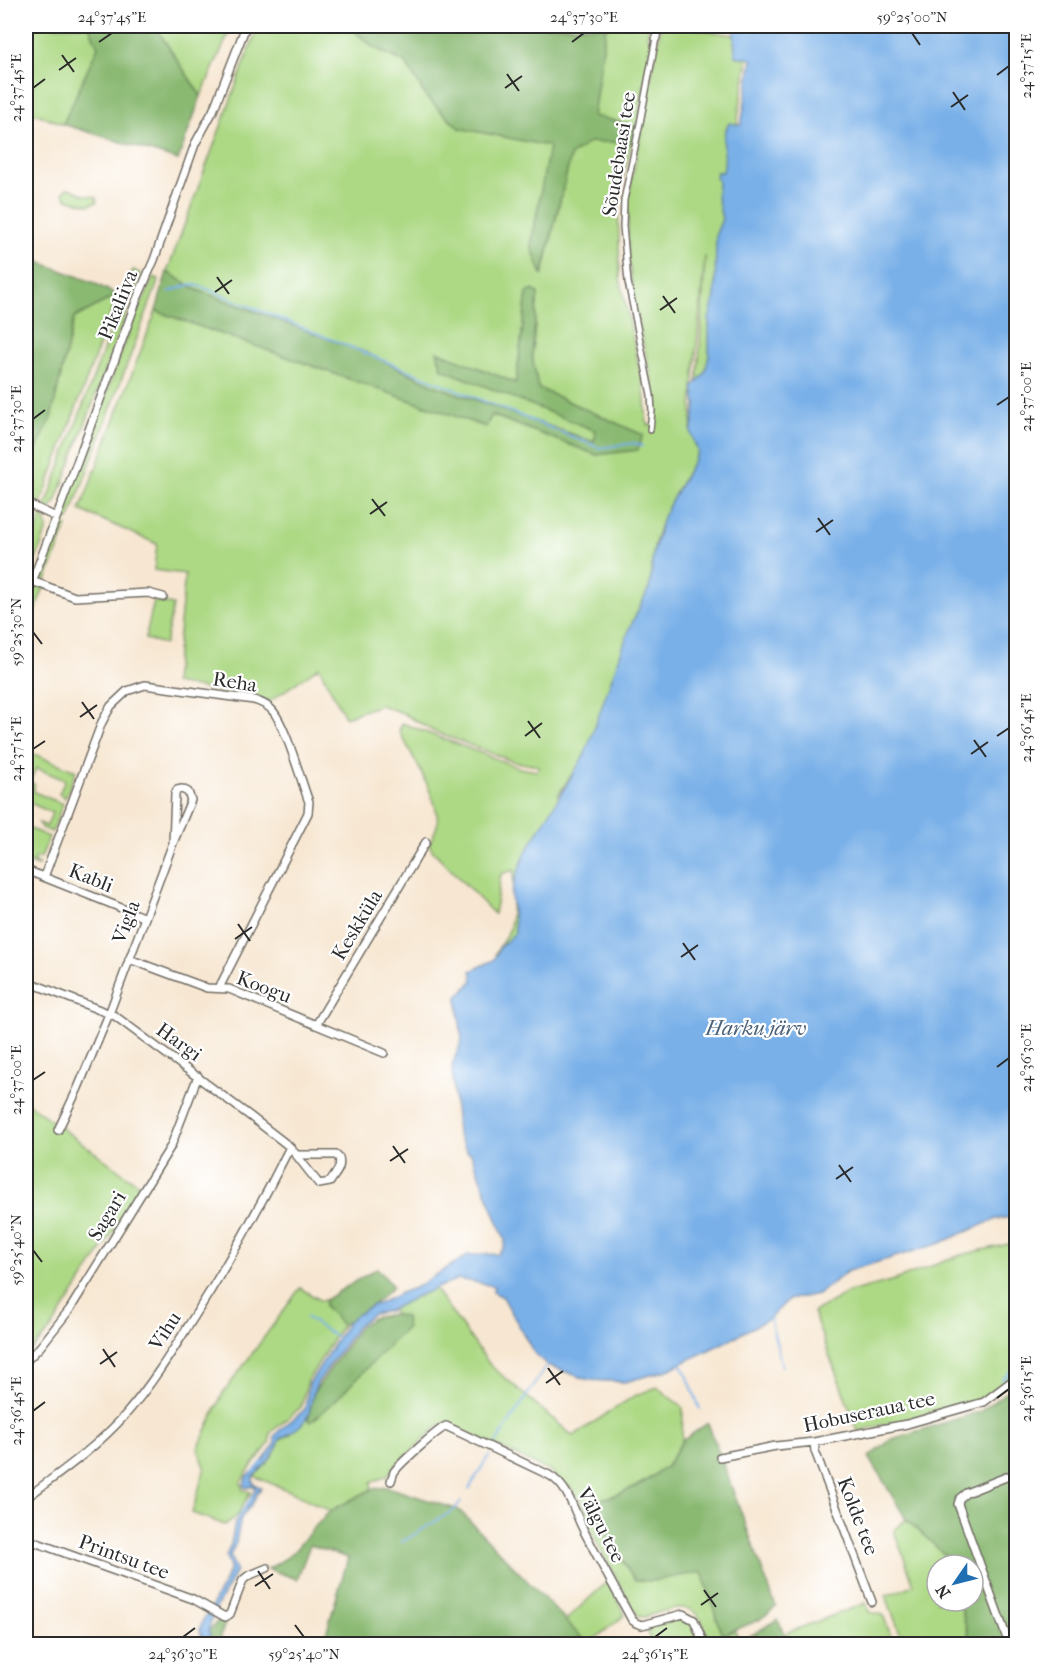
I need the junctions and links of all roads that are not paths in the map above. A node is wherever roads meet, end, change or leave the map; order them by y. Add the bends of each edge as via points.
1 (246, 26) edge
2 (658, 26) edge
3 (656, 38) joint
4 (650, 430) dead end
5 (26, 503) edge
6 (56, 517) junction
7 (32, 581) junction
8 (163, 597) dead end
9 (26, 598) edge
10 (426, 842) dead end
11 (173, 843) junction
12 (26, 870) edge
13 (44, 877) junction
14 (145, 918) junction
15 (129, 959) junction
16 (26, 981) edge
17 (219, 988) junction
18 (109, 1014) junction
19 (316, 1025) junction
20 (384, 1053) dead end
21 (198, 1076) junction
22 (58, 1130) dead end
23 (290, 1147) junction
24 (298, 1155) junction
25 (26, 1361) edge
26 (1017, 1378) edge
27 (814, 1442) junction
28 (720, 1457) dead end
29 (1017, 1473) edge
30 (391, 1481) dead end
31 (26, 1498) edge
32 (26, 1539) edge
33 (267, 1568) dead end
34 (872, 1602) dead end
35 (1017, 1643) edge
36 (704, 1644) edge
37 (1010, 1644) edge

1 - 6 street, Pikaliiva via 213,111 195,144
2 - 3 street, Sõudebaasi tee
3 - 4 street, Sõudebaasi tee via 624,200 628,282 651,395
5 - 6 street
6 - 7 street, Pikaliiva
7 - 8 street via 75,597 148,593
7 - 9 street, Pikaliiva
10 - 19 street, Keskküla
11 - 11 street, Vigla via 175,794 182,789 191,800
11 - 14 street, Vigla
12 - 13 street, Kabli
13 - 14 street, Kabli
13 - 17 street, Reha via 102,722 111,706 127,691 145,685 265,704 283,728 309,802 308,813
14 - 15 street, Vigla
15 - 17 street, Koogu via 207,988
15 - 18 street, Vigla
16 - 18 street, Hargi
17 - 19 street, Koogu
18 - 21 street, Hargi
18 - 22 street, Vigla
19 - 20 street, Koogu
21 - 23 street, Hargi
21 - 25 street, Sagari via 171,1146 70,1309
23 - 24 street, Hargi
23 - 31 street, Vihu via 260,1206 153,1381 105,1436
24 - 24 street, Hargi via 319,1184 330,1182 341,1163 336,1155
26 - 27 street, Hobuseraua tee via 984,1402 907,1424
27 - 28 street, Hobuseraua tee
27 - 34 street, Kolde tee
29 - 37 street via 966,1493 958,1504
30 - 36 street, Välgu tee via 395,1470 446,1426 549,1475 565,1490 632,1620 642,1625 683,1614 694,1620
32 - 33 street, Printsu tee via 182,1595 225,1617 230,1614 243,1580
35 - 37 street

